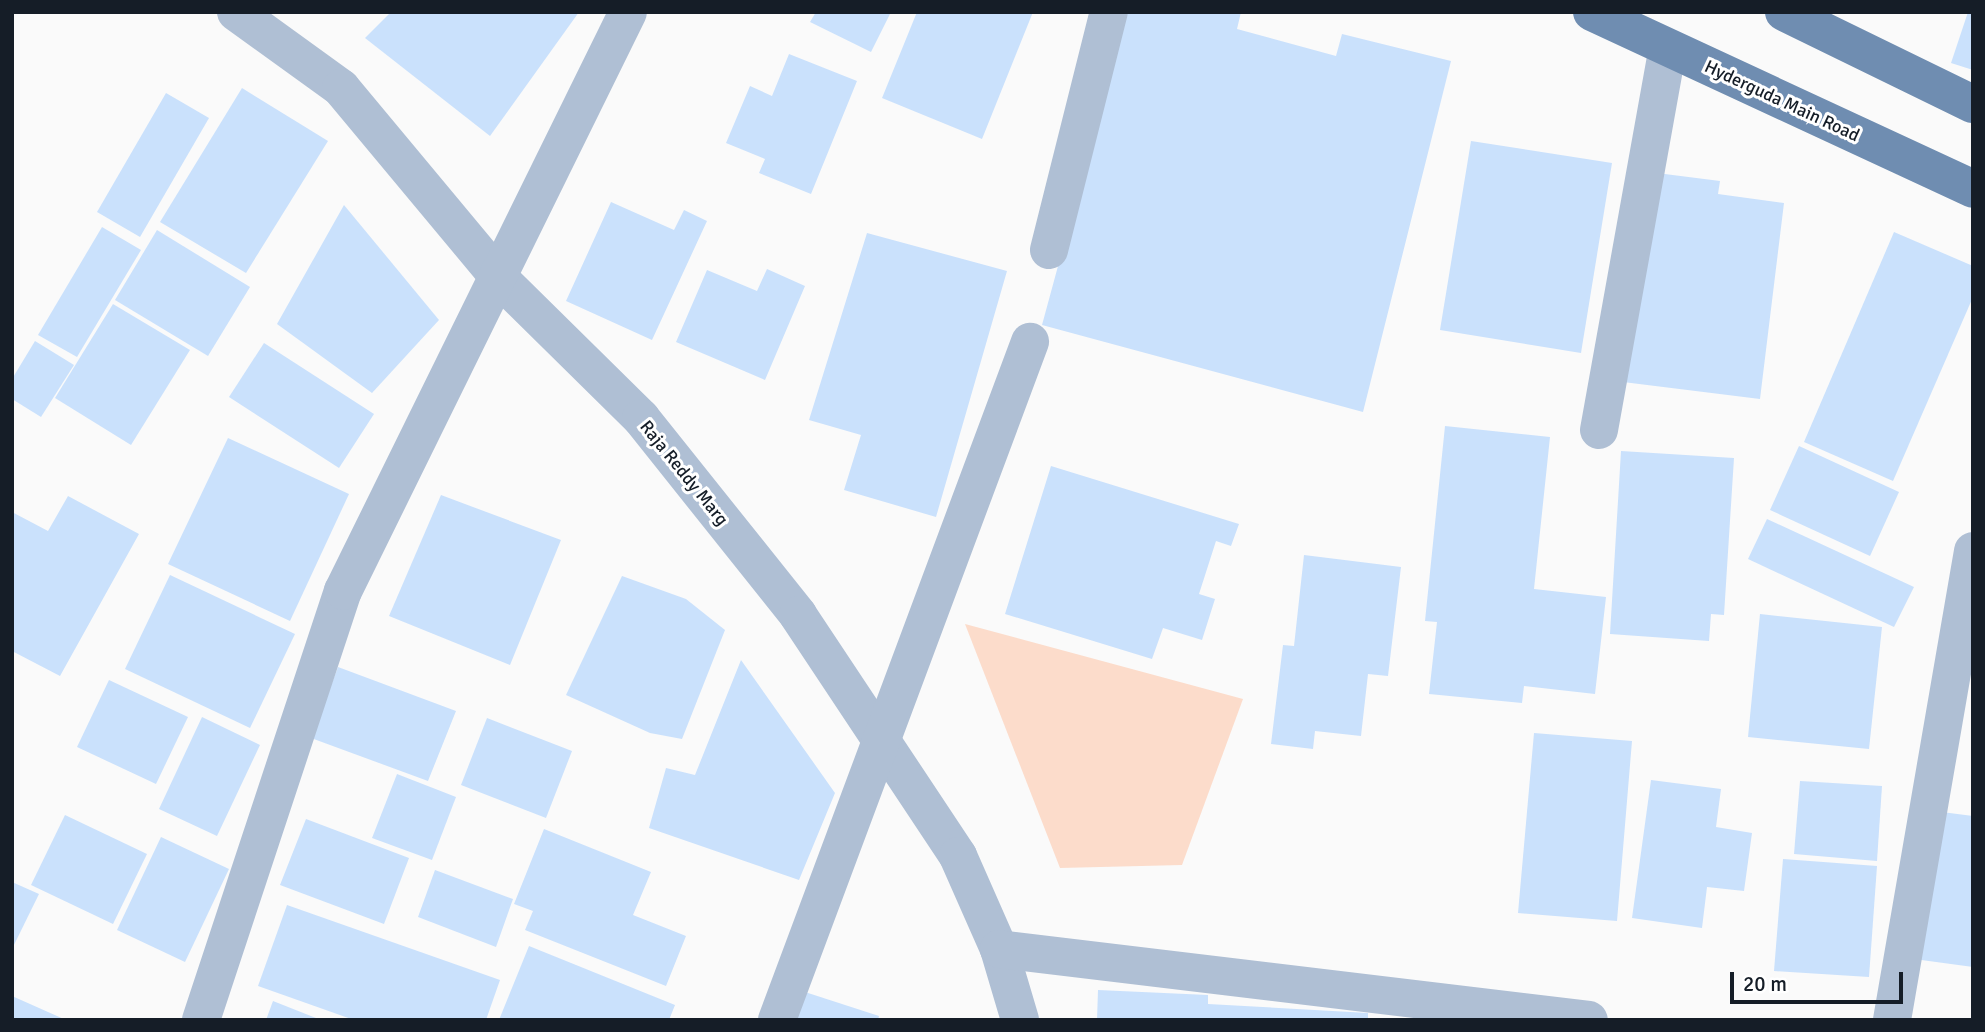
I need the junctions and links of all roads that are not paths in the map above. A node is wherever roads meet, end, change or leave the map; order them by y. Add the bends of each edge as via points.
1 (236, 12) edge
2 (628, 12) edge
3 (1109, 12) edge
4 (1592, 12) edge
5 (1784, 12) edge
6 (1668, 48) junction
7 (1973, 104) edge
8 (1973, 189) edge
9 (1049, 250) dead end
10 (501, 280) junction
11 (1030, 342) dead end
12 (1599, 430) dead end
13 (1973, 551) edge
14 (880, 740) junction
15 (999, 949) junction
16 (201, 1020) edge
17 (777, 1020) edge
18 (1020, 1020) edge
19 (1589, 1020) edge
20 (1892, 1020) edge

1 - 10 street, Raja Reddy Marg via 341,88
2 - 10 street
3 - 9 street
4 - 6 main road, Hyderguda Main Road
5 - 7 main road
6 - 8 main road, Hyderguda Main Road
6 - 12 street
10 - 14 street, Raja Reddy Marg via 641,418 798,615
10 - 16 street via 437,390 343,591
11 - 14 street
13 - 20 street
14 - 15 street, Raja Reddy Marg via 958,856
14 - 17 street
15 - 18 street, Raja Reddy Marg
15 - 19 street

